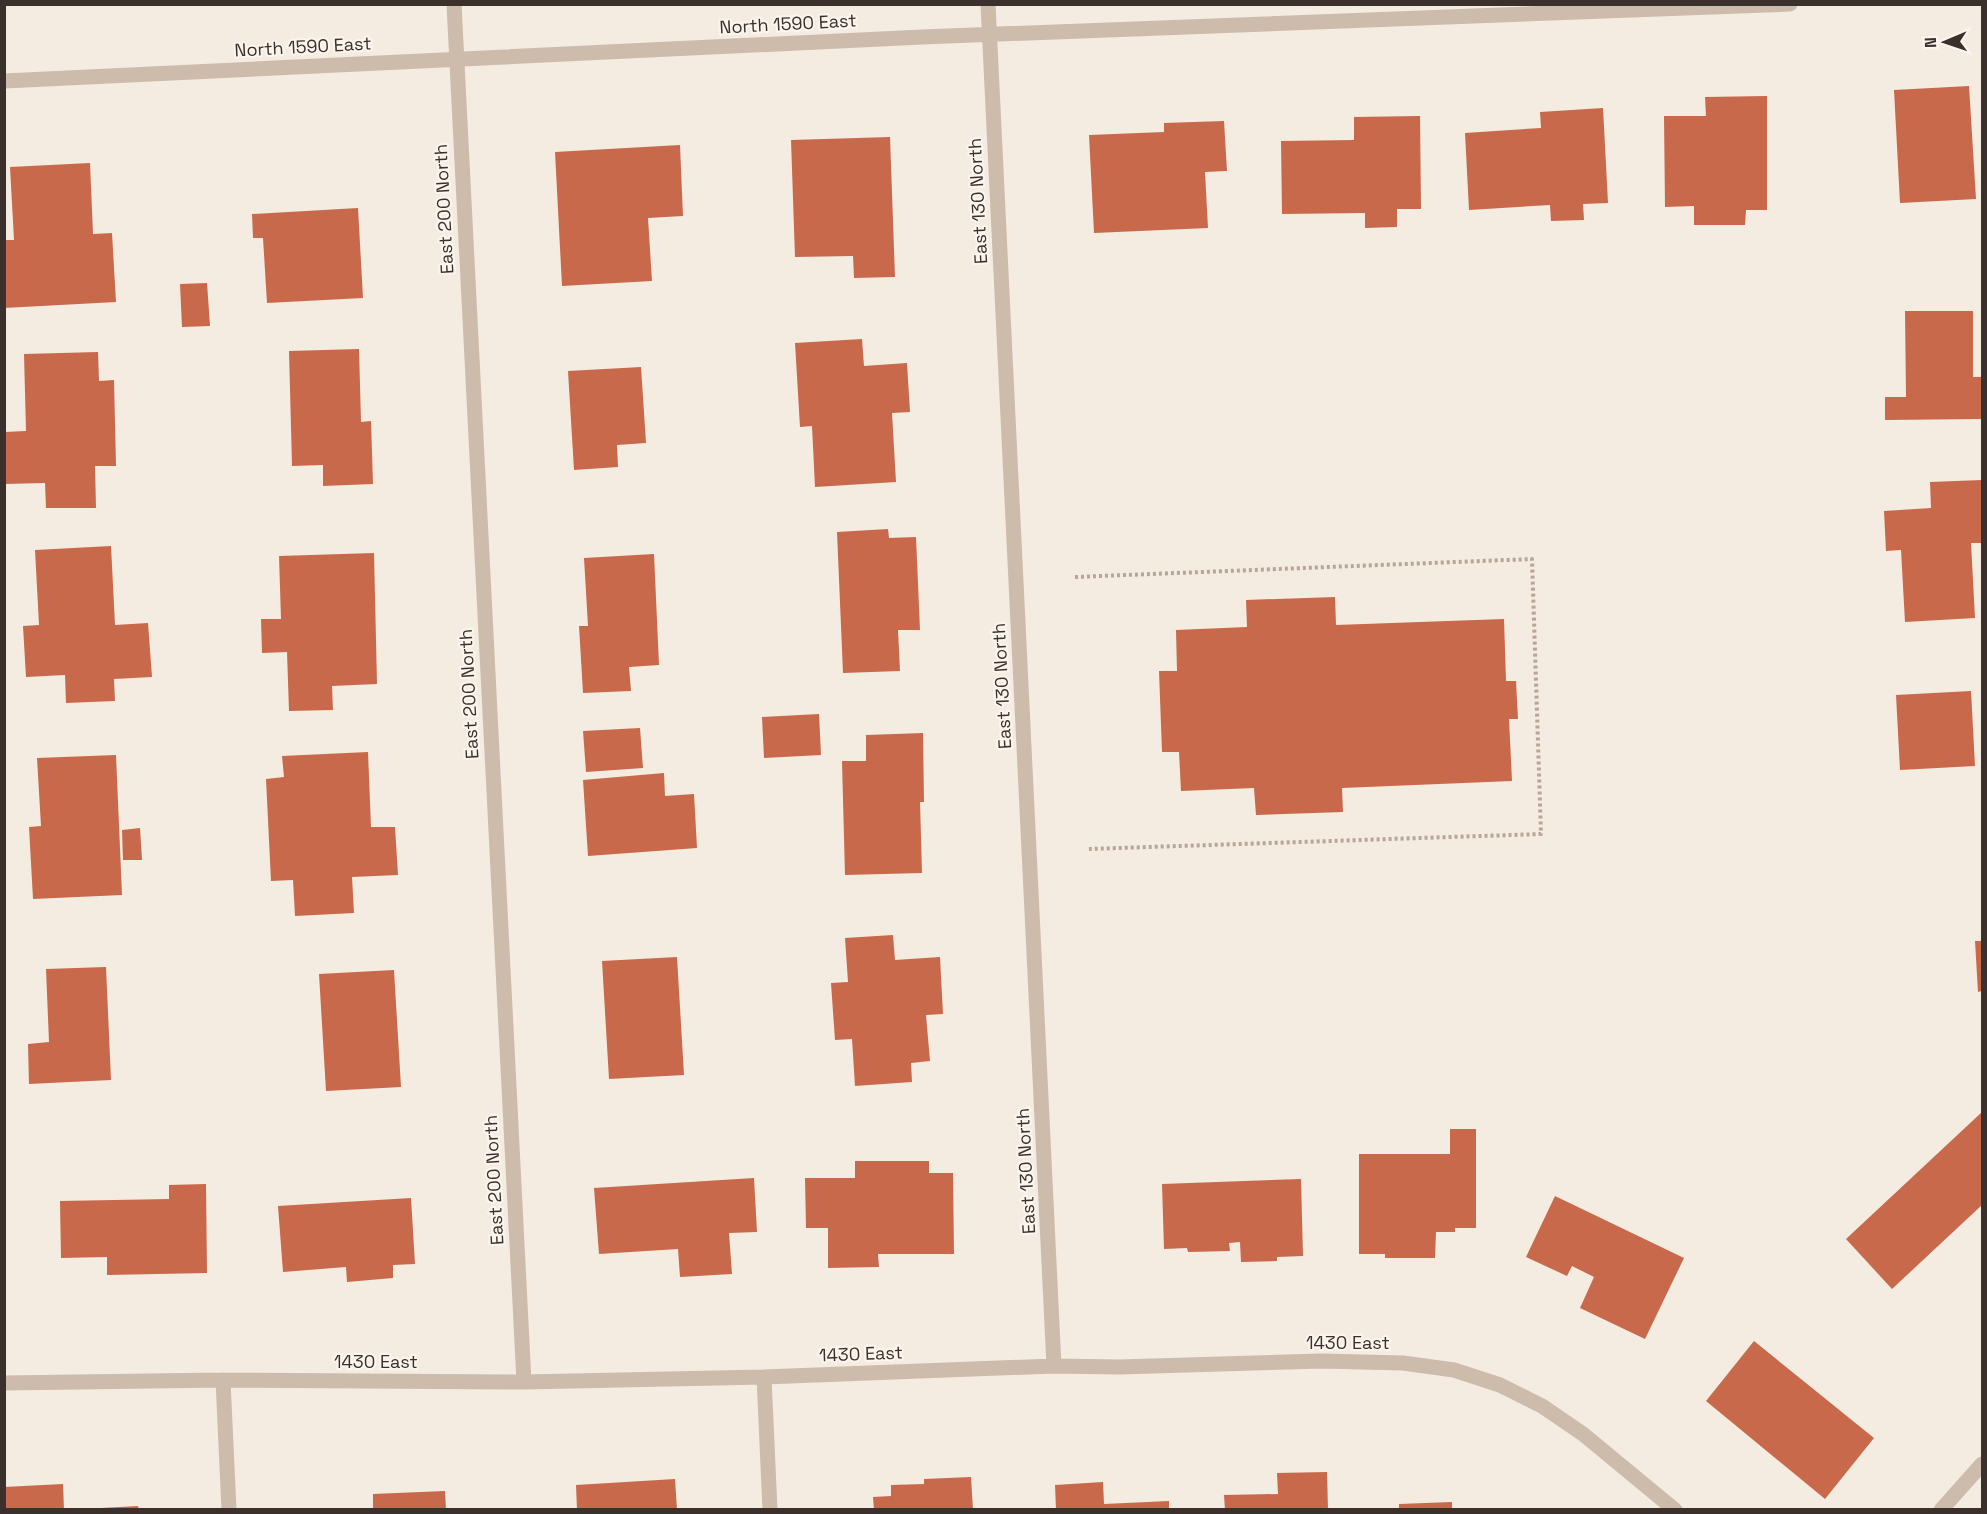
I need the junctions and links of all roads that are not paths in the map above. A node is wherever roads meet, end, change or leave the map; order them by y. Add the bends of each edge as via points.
1 (454, 4) edge
2 (988, 4) edge
3 (1790, 4) edge
4 (989, 35) junction
5 (456, 59) junction
6 (4, 81) edge
7 (1054, 1366) junction
8 (764, 1377) junction
9 (223, 1380) junction
10 (524, 1382) junction
11 (4, 1383) edge
12 (1983, 1464) edge
13 (229, 1509) edge
14 (770, 1509) edge
15 (1675, 1509) edge
16 (1941, 1509) edge

1 - 5 street, East 200 North
2 - 4 street, East 130 North
3 - 4 street, North 1590 East
4 - 5 street, North 1590 East
4 - 7 street, East 130 North
5 - 6 street, North 1590 East
5 - 10 street, East 200 North
7 - 8 street, 1430 East
7 - 15 street, 1430 East via 1321,1361 1403,1363 1454,1370 1500,1385 1542,1406
8 - 10 street, 1430 East
8 - 14 street
9 - 10 street, 1430 East
9 - 11 street, 1430 East
9 - 13 street
12 - 16 street

